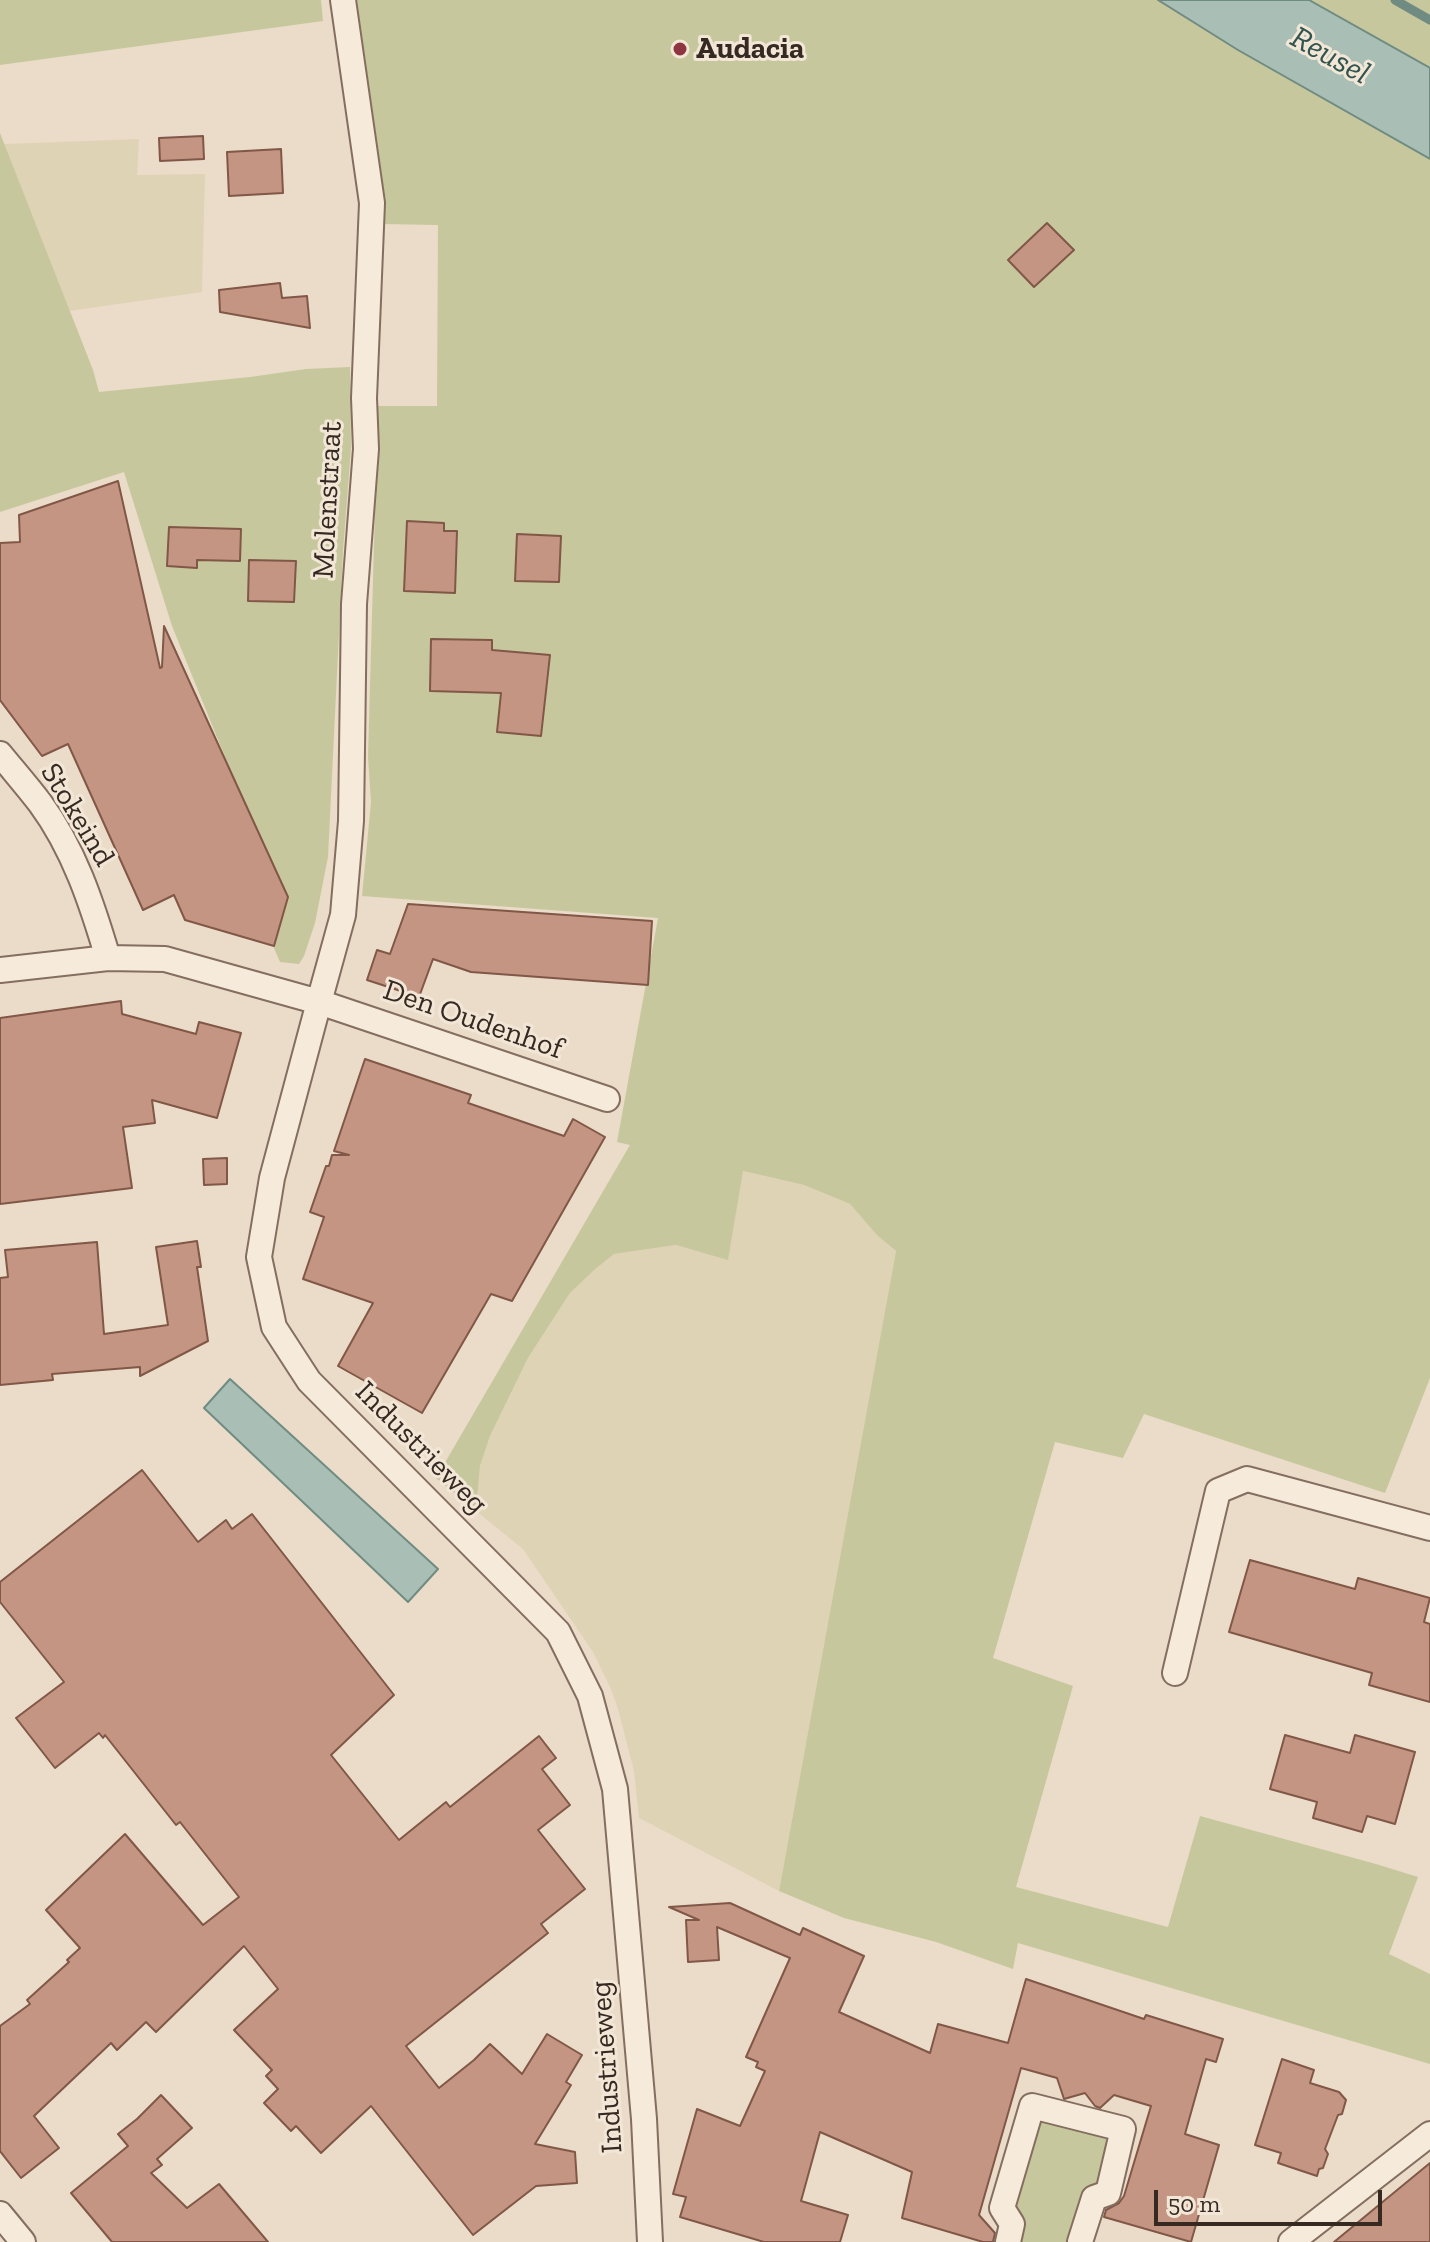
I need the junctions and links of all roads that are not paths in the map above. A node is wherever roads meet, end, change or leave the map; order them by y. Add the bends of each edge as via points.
1 (343, 0) edge
2 (0, 754) edge
3 (108, 958) junction
4 (0, 970) edge
5 (319, 1002) junction
6 (607, 1099) dead end
7 (1430, 1528) edge
8 (1175, 1673) dead end
9 (1430, 2134) edge
10 (0, 2214) edge
11 (23, 2242) edge
12 (650, 2242) edge
13 (1008, 2242) edge
14 (1080, 2242) edge
15 (1291, 2242) edge

1 - 5 street, Molenstraat via 372,203 366,449 354,604 351,821 343,915
2 - 3 street, Stokeind via 42,805 69,850
3 - 4 street
3 - 5 street via 165,959
5 - 6 street, Den Oudenhof
5 - 12 street, Industrieweg via 272,1178 259,1257 274,1327 309,1381 558,1632 590,1696 615,1789
7 - 8 street via 1247,1479 1218,1491
9 - 15 street
10 - 11 street
13 - 14 street via 1012,2224 1002,2208 1032,2106 1123,2129 1108,2193 1094,2198

